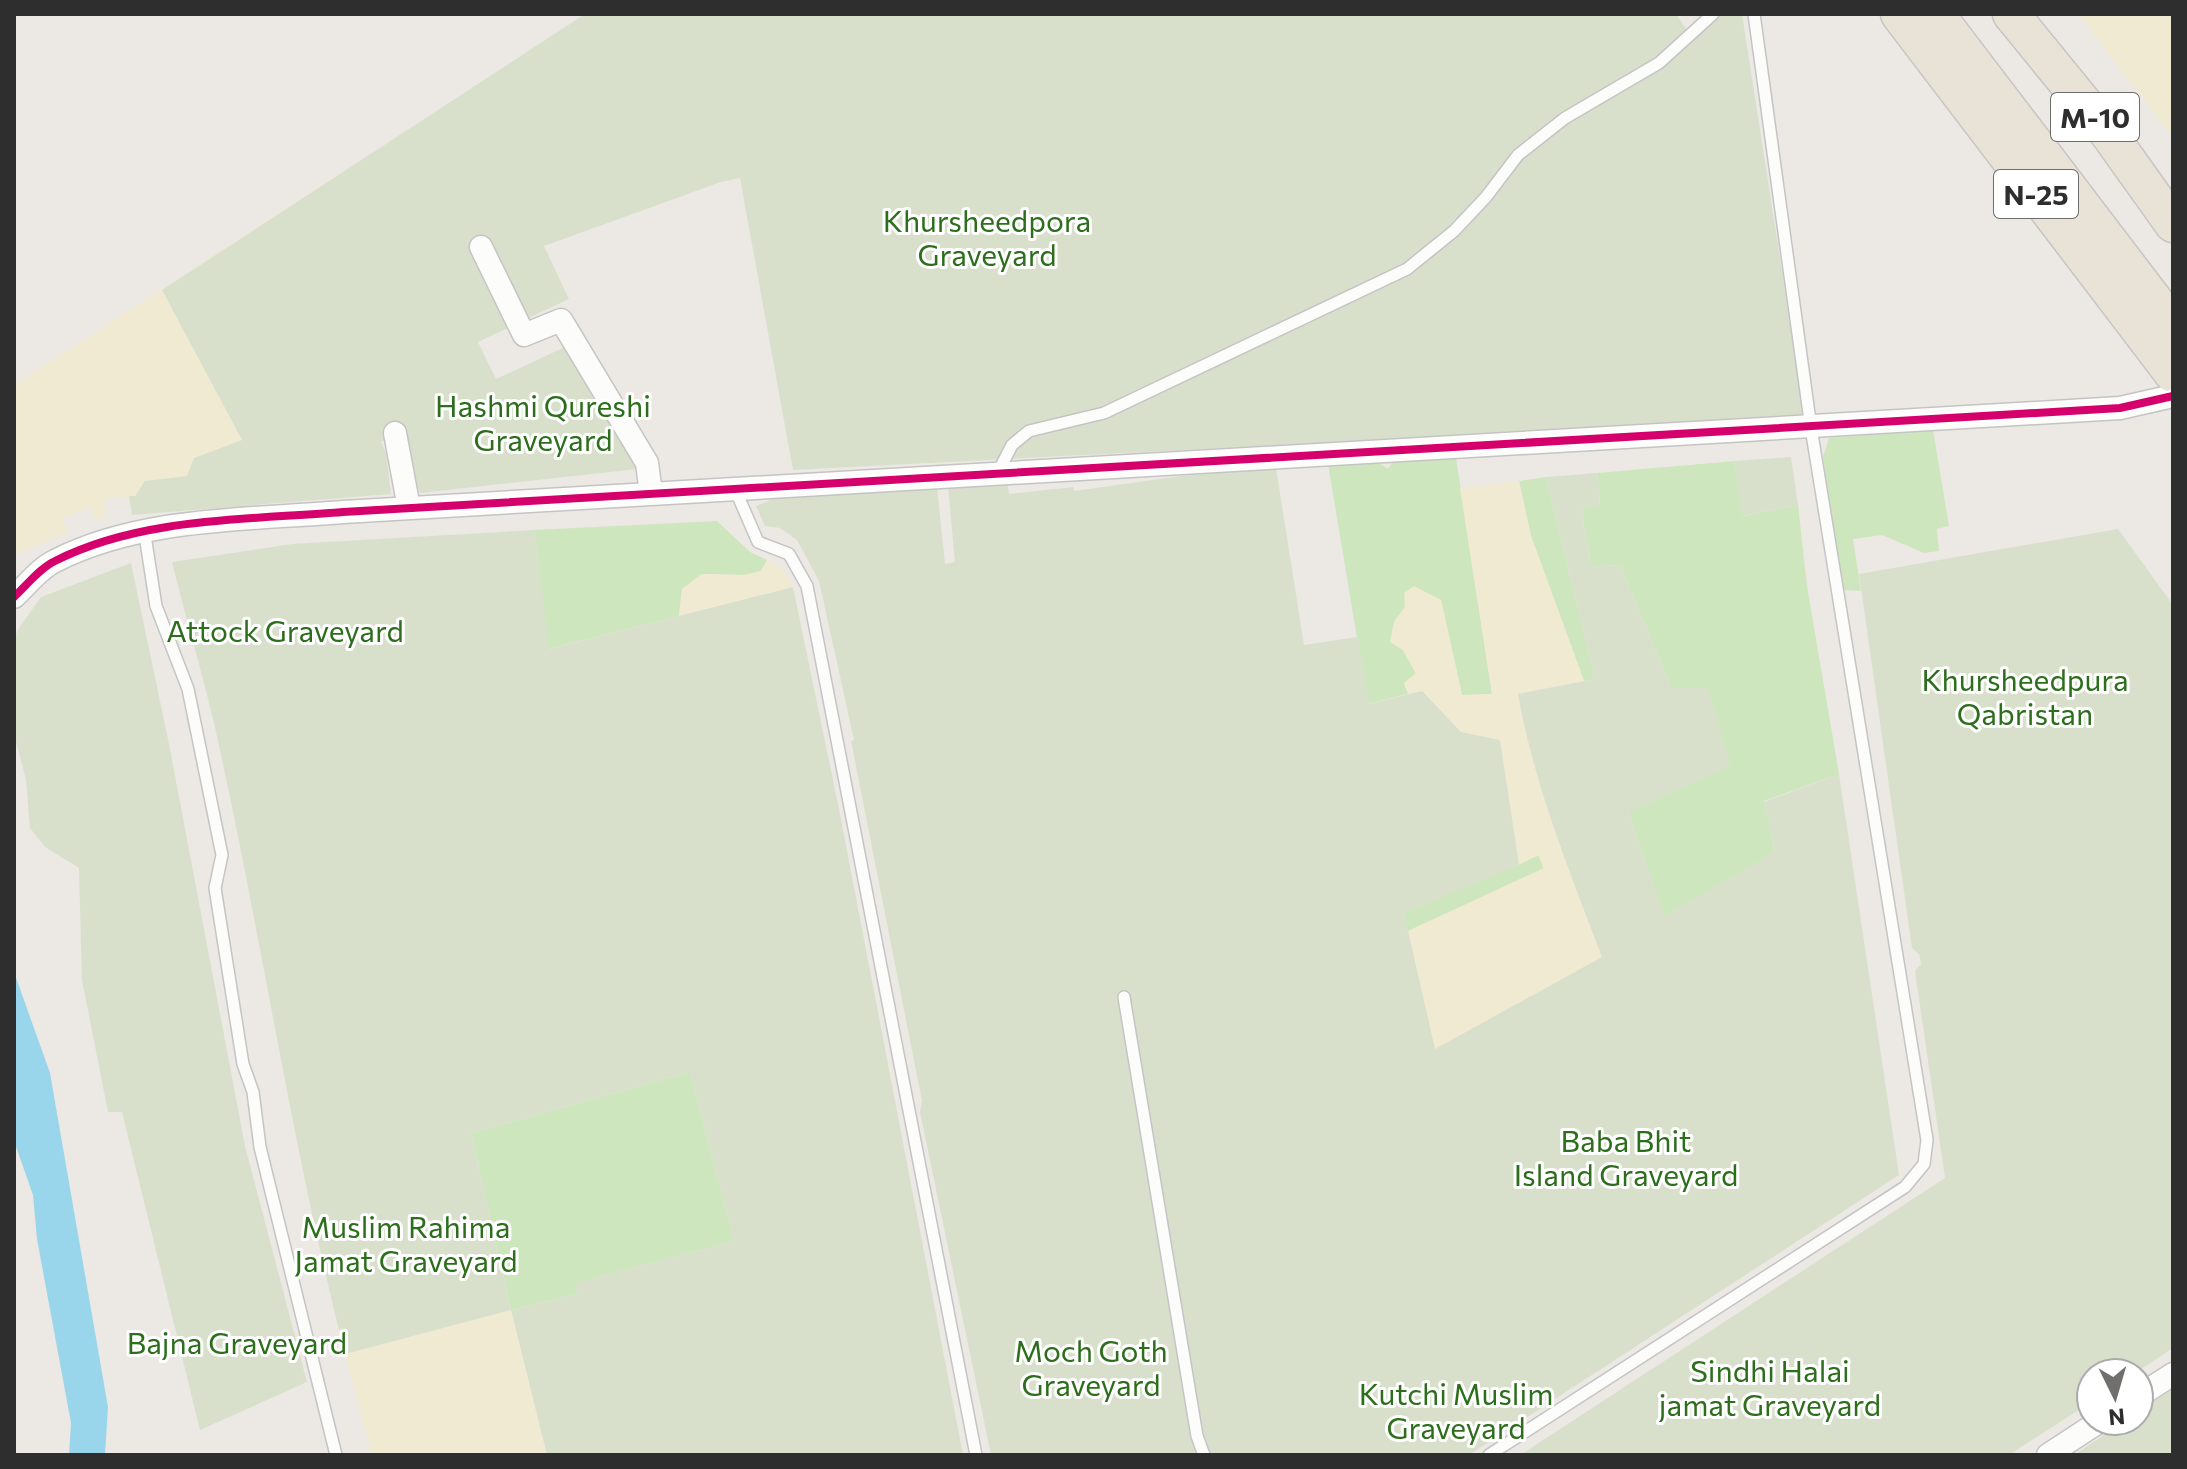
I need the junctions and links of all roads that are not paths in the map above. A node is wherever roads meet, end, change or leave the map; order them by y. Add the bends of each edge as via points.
1 (1713, 14) edge
2 (1754, 14) edge
3 (1899, 14) edge
4 (1936, 14) edge
5 (2011, 14) edge
6 (2173, 224) edge
7 (481, 247) dead end
8 (2173, 325) edge
9 (2173, 374) edge
10 (2173, 396) edge
11 (1811, 428) junction
12 (395, 433) dead end
13 (997, 474) junction
14 (735, 489) junction
15 (651, 494) junction
16 (409, 508) junction
17 (144, 529) junction
18 (14, 597) edge
19 (1124, 997) dead end
20 (2173, 1374) edge
21 (2155, 1386) edge
22 (2076, 1437) edge
23 (336, 1455) edge
24 (976, 1455) edge
25 (1204, 1455) edge
26 (1489, 1455) edge
27 (2048, 1455) edge

1 - 13 lane via 1659,63 1565,118 1518,155 1454,231 1407,269 1104,413 1029,431 1012,445
2 - 11 lane
3 - 9 highway, N-25
4 - 8 highway
5 - 6 highway, M-10 via 2108,133
7 - 15 street via 524,335 561,320 647,463
10 - 11 street via 2120,408
11 - 13 street
11 - 26 lane via 1927,1140 1924,1164 1905,1187
12 - 16 street
13 - 14 street
14 - 15 street
14 - 24 lane via 758,542 789,554 807,586
15 - 16 street
16 - 17 street
17 - 18 street via 52,562
17 - 23 lane via 156,606 188,689 222,855 215,888 260,1147
19 - 25 lane
20 - 21 street
22 - 27 street

